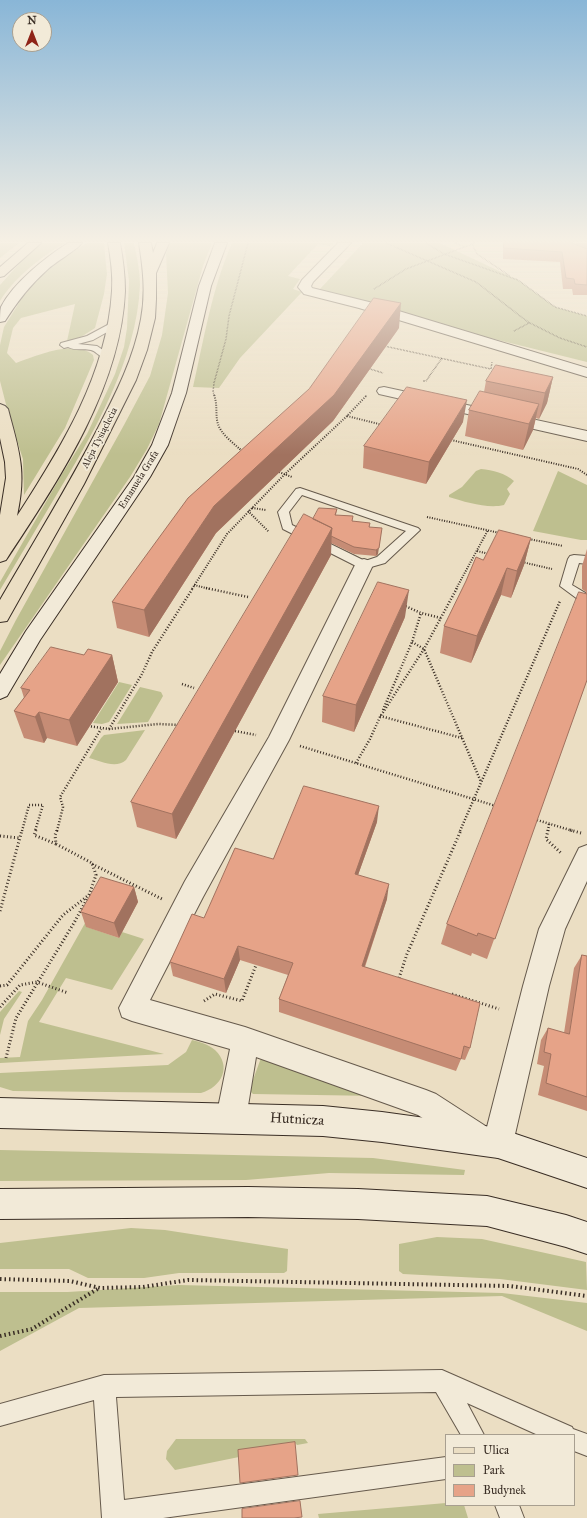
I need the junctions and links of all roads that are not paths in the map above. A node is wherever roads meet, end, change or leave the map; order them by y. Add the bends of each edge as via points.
1 (116, 314) edge
2 (147, 314) edge
3 (198, 314) edge
4 (392, 314) edge
5 (115, 324) junction
6 (106, 356) junction
7 (587, 374) edge
8 (378, 390) road end
9 (0, 409) edge
10 (587, 436) edge
11 (0, 552) edge
12 (0, 556) edge
13 (587, 560) edge
14 (364, 565) junction
15 (587, 600) edge
16 (0, 616) edge
17 (0, 691) edge
18 (584, 863) edge
19 (245, 1040) junction
20 (8, 1110) edge
21 (231, 1118) junction
22 (489, 1141) junction
23 (587, 1173) edge
24 (8, 1208) edge
25 (587, 1238) edge
26 (442, 1381) junction
27 (104, 1386) junction
28 (0, 1415) edge
29 (472, 1434) edge
30 (562, 1434) edge
31 (575, 1440) edge
32 (587, 1445) edge
33 (445, 1468) edge
34 (507, 1506) edge
35 (113, 1515) edge
36 (512, 1518) edge

1 - 5 main road
2 - 16 main road, Aleja Tysiąclecia via 139,353 122,395 81,475
3 - 17 street, Emanuela Grafa via 179,393 155,456 32,636
4 - 7 street
5 - 6 main road
5 - 6 lane via 90,338 64,345 94,348
6 - 12 main road via 80,422 51,475
8 - 10 street
9 - 11 main road via 14,470 14,485
13 - 15 lane via 574,559 566,586
14 - 14 lane via 287,528 283,512 300,491 414,530 381,560
14 - 19 street via 278,740 183,909 132,1008
18 - 22 street via 552,929
19 - 21 street
19 - 22 street via 426,1104
20 - 21 street, Hutnicza
21 - 22 street, Hutnicza via 323,1121
22 - 23 street, Hutnicza
24 - 25 street via 248,1202 442,1208 488,1211
26 - 27 lane
26 - 29 lane
26 - 30 lane
27 - 28 lane
27 - 35 lane
31 - 32 lane
33 - 35 lane
34 - 36 lane

